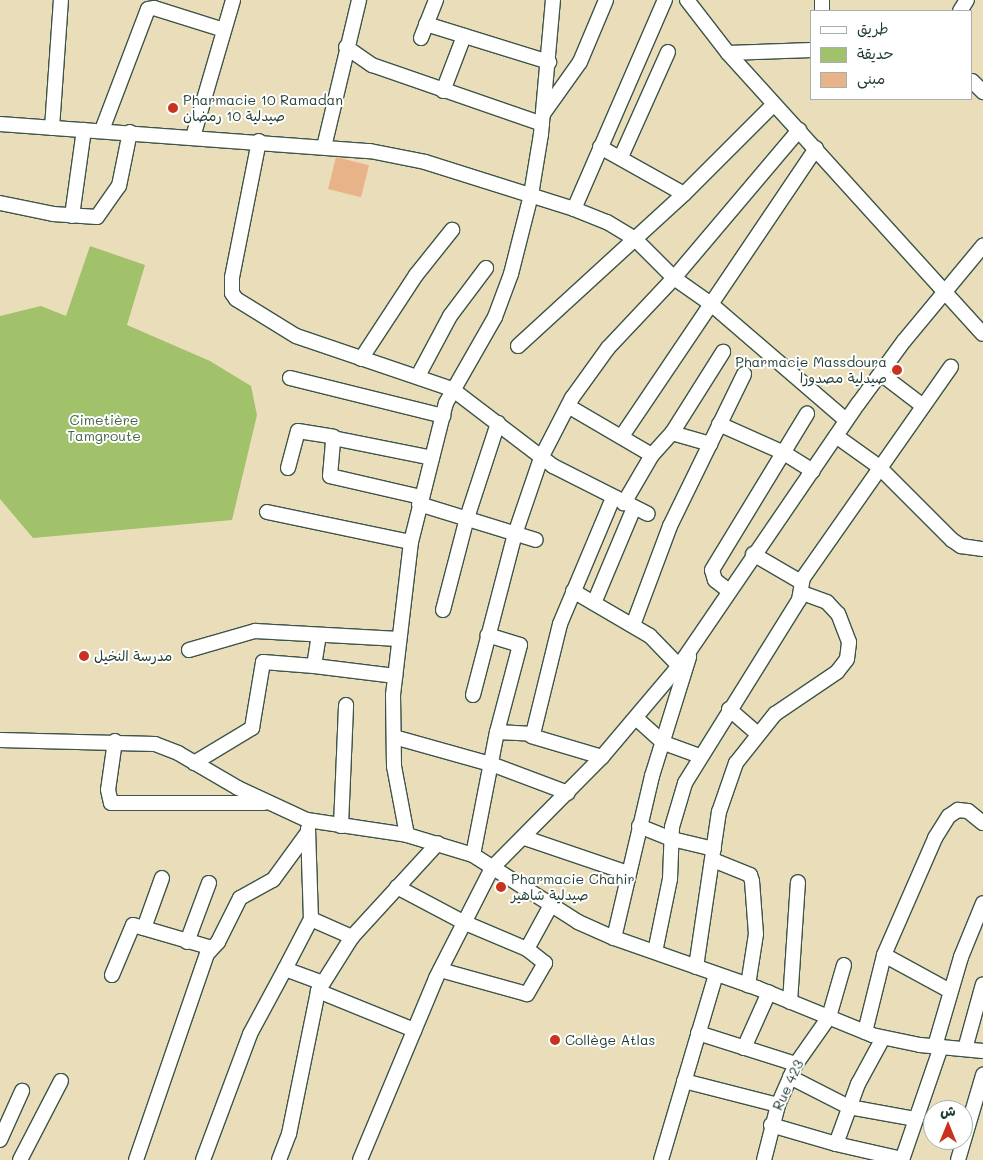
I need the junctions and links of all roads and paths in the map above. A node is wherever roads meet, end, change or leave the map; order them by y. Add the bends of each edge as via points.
1 (61, 0) edge
2 (233, 0) edge
3 (359, 0) edge
4 (436, 0) edge
5 (552, 0) edge
6 (606, 0) edge
7 (665, 0) edge
8 (689, 2) edge
9 (426, 24) junction
10 (224, 30) junction
11 (464, 36) junction
12 (421, 38) dead end
13 (346, 47) junction
14 (810, 50) edge
15 (668, 52) dead end
16 (728, 53) junction
17 (549, 62) junction
18 (973, 82) edge
19 (442, 91) junction
20 (983, 92) edge
21 (774, 104) junction
22 (543, 119) junction
23 (0, 124) edge
24 (52, 128) junction
25 (84, 130) junction
26 (102, 130) junction
27 (799, 130) junction
28 (130, 132) junction
29 (192, 137) junction
30 (259, 141) junction
31 (324, 147) junction
32 (600, 147) junction
33 (816, 148) junction
34 (621, 156) junction
35 (684, 194) junction
36 (532, 195) junction
37 (0, 203) edge
38 (574, 209) junction
39 (72, 216) junction
40 (452, 230) dead end
41 (634, 238) junction
42 (983, 246) edge
43 (486, 268) dead end
44 (674, 278) junction
45 (944, 291) junction
46 (711, 304) junction
47 (983, 334) edge
48 (518, 346) dead end
49 (723, 352) dead end
50 (360, 359) junction
51 (951, 367) dead end
52 (744, 374) dead end
53 (881, 374) junction
54 (418, 376) junction
55 (290, 378) dead end
56 (452, 389) junction
57 (568, 406) junction
58 (923, 406) junction
59 (807, 414) dead end
60 (443, 416) junction
61 (846, 420) junction
62 (498, 423) junction
63 (720, 424) junction
64 (672, 433) junction
65 (622, 436) junction
66 (836, 436) junction
67 (334, 437) junction
68 (710, 444) junction
69 (784, 453) junction
70 (652, 455) junction
71 (432, 458) junction
72 (541, 458) junction
73 (878, 466) junction
74 (288, 468) dead end
75 (812, 471) junction
76 (420, 500) junction
77 (624, 503) junction
78 (267, 512) dead end
79 (648, 514) dead end
80 (467, 518) junction
81 (515, 534) junction
82 (536, 540) dead end
83 (411, 542) junction
84 (983, 549) edge
85 (753, 554) junction
86 (802, 587) junction
87 (573, 591) junction
88 (729, 591) junction
89 (594, 603) junction
90 (443, 610) dead end
91 (633, 625) junction
92 (319, 635) junction
93 (488, 635) junction
94 (399, 639) junction
95 (189, 650) dead end
96 (691, 650) junction
97 (314, 666) junction
98 (679, 666) junction
99 (395, 676) junction
100 (473, 695) dead end
101 (346, 706) dead end
102 (729, 709) junction
103 (636, 718) junction
104 (497, 732) junction
105 (757, 733) junction
106 (532, 736) junction
107 (394, 737) junction
108 (0, 740) edge
109 (115, 741) junction
110 (664, 743) junction
111 (700, 756) junction
112 (602, 757) junction
113 (194, 763) junction
114 (491, 764) junction
115 (568, 793) junction
116 (271, 802) junction
117 (983, 823) edge
118 (307, 826) junction
119 (341, 826) junction
120 (640, 826) junction
121 (407, 835) junction
122 (525, 838) junction
123 (672, 839) junction
124 (438, 842) junction
125 (473, 855) junction
126 (714, 855) junction
127 (492, 868) junction
128 (628, 873) junction
129 (162, 878) dead end
130 (798, 882) dead end
131 (209, 884) dead end
132 (397, 887) junction
133 (983, 903) edge
134 (550, 905) junction
135 (311, 919) junction
136 (462, 922) junction
137 (144, 928) junction
138 (352, 937) junction
139 (614, 938) junction
140 (186, 942) junction
141 (212, 948) junction
142 (527, 949) junction
143 (655, 952) junction
144 (884, 954) junction
145 (844, 965) dead end
146 (696, 967) junction
147 (285, 969) junction
148 (440, 970) junction
149 (716, 974) junction
150 (112, 975) dead end
151 (748, 984) junction
152 (983, 984) edge
153 (321, 987) junction
154 (950, 990) junction
155 (769, 992) junction
156 (790, 1002) junction
157 (829, 1017) junction
158 (414, 1030) junction
159 (865, 1032) junction
160 (698, 1033) junction
161 (883, 1038) junction
162 (938, 1046) junction
163 (744, 1048) junction
164 (965, 1049) junction
165 (983, 1051) edge
166 (793, 1071) junction
167 (983, 1075) edge
168 (61, 1081) dead end
169 (684, 1081) junction
170 (22, 1091) dead end
171 (778, 1105) junction
172 (849, 1107) junction
173 (916, 1119) junction
174 (771, 1125) junction
175 (0, 1140) edge
176 (836, 1144) junction
177 (20, 1160) edge
178 (136, 1160) edge
179 (203, 1160) edge
180 (279, 1160) edge
181 (360, 1160) edge
182 (661, 1160) edge
183 (764, 1160) edge
184 (902, 1160) edge
185 (958, 1160) edge

1 - 24 street
2 - 10 street
3 - 13 street
4 - 9 street
5 - 17 street
6 - 22 street via 580,62
7 - 32 street
8 - 16 street
9 - 11 street
9 - 12 street
10 - 26 street via 154,8 148,9
10 - 29 street
11 - 17 street
11 - 19 street
13 - 19 street via 372,64
13 - 31 street
14 - 16 street
15 - 34 street
16 - 21 street
17 - 22 street
18 - 20 street
19 - 22 street
21 - 27 street
21 - 35 street
22 - 36 street
23 - 24 street
24 - 25 street
25 - 26 street
25 - 39 street
26 - 28 street
27 - 33 street
27 - 44 street
28 - 29 street
28 - 39 street via 119,186 111,200 97,217
29 - 30 street
30 - 31 street
30 - 50 street via 232,276 232,293 242,303 296,336
31 - 36 street via 416,160
32 - 34 street
32 - 38 street
33 - 45 street
33 - 46 street
34 - 35 street
35 - 41 street
36 - 38 street
36 - 56 street via 502,304
37 - 39 street
38 - 41 street via 614,225
40 - 50 street via 416,275
41 - 44 street
41 - 48 street
42 - 45 street
43 - 54 street via 450,316
44 - 46 street
44 - 57 street via 608,348
45 - 47 street
45 - 53 street
46 - 61 street
46 - 65 street
49 - 64 street
50 - 54 street
51 - 58 street
52 - 63 street
53 - 58 street
53 - 61 street
54 - 56 street
55 - 60 street
56 - 60 street
56 - 62 street
57 - 65 street
57 - 72 street
58 - 73 street
59 - 69 street
60 - 71 street
61 - 66 street
62 - 72 street
62 - 80 street
63 - 68 street
63 - 69 street
64 - 68 street
64 - 70 street
65 - 70 street
66 - 73 street
66 - 75 street
67 - 71 street
67 - 74 street via 298,431
67 - 76 street via 330,476
68 - 91 street via 670,526
69 - 75 street
69 - 88 street via 712,570 715,580
70 - 77 street
71 - 76 street
72 - 77 street
72 - 81 street
73 - 84 street via 952,540 961,546
73 - 86 street
75 - 85 street
76 - 80 street
76 - 83 street
77 - 79 street
77 - 87 street
77 - 89 street
78 - 83 street
80 - 81 street
80 - 90 street
81 - 82 street
81 - 93 street
83 - 94 street
85 - 86 street
85 - 88 street
86 - 102 street
86 - 105 street via 838,614 849,642 848,658 837,672 775,714
87 - 89 street
87 - 106 street via 554,644
88 - 96 street
89 - 91 street
91 - 98 street via 650,636
92 - 94 street
92 - 95 street via 255,631
92 - 97 street
93 - 100 street
93 - 104 street via 520,645
94 - 99 street
96 - 98 street
96 - 110 street
97 - 99 street
97 - 113 street via 263,662 252,728
98 - 103 street
99 - 107 street
101 - 119 street
102 - 105 street
102 - 111 street
103 - 110 street
103 - 112 street
104 - 106 street
104 - 114 street
105 - 126 street via 741,752 729,777 719,812
106 - 112 street
107 - 114 street
107 - 121 street via 397,786
108 - 109 street
109 - 113 street via 155,744
109 - 116 street via 108,790 111,803
110 - 111 street
110 - 120 street
111 - 123 street via 678,801
112 - 115 street
113 - 116 street
114 - 115 street
114 - 125 street
115 - 122 street
116 - 118 street
117 - 144 street via 964,810 949,816 935,838
118 - 119 street
118 - 135 street
118 - 141 street via 273,880 240,898 222,936
119 - 121 street
120 - 123 street
120 - 128 street
121 - 124 street
122 - 127 street
122 - 128 street
123 - 126 street
123 - 143 street via 670,879
124 - 125 street
124 - 132 street
125 - 127 street
126 - 146 street
126 - 151 street via 750,876 752,881 756,934
127 - 134 street
127 - 136 street
128 - 139 street
129 - 137 street
130 - 156 street
131 - 140 street
132 - 136 street
132 - 138 street
133 - 154 street
134 - 139 street
134 - 142 street
135 - 138 street
135 - 147 street
136 - 142 street
136 - 148 street
137 - 140 street
137 - 150 street via 131,927
138 - 153 street
139 - 143 street
140 - 141 street
141 - 178 street
142 - 148 street via 545,963 527,994
143 - 146 street
144 - 154 street
144 - 159 street
145 - 157 street, Rue 423
146 - 149 street
147 - 153 street
147 - 179 street via 250,1034
148 - 158 street
149 - 151 street
149 - 160 street
151 - 155 street
152 - 164 street
153 - 158 street
153 - 180 street via 289,1134
154 - 162 street
155 - 156 street
155 - 163 street
156 - 157 street
157 - 159 street
157 - 166 street, Rue 423
158 - 181 street
159 - 161 street
160 - 163 street
160 - 169 street
161 - 162 street
161 - 172 street
162 - 164 street
162 - 173 street
163 - 166 street
164 - 165 street
166 - 171 street, Rue 423
166 - 172 street
167 - 185 street
168 - 177 street
169 - 171 street
169 - 182 street
170 - 175 street
171 - 174 street, Rue 423
172 - 173 street
172 - 176 street
173 - 184 street
174 - 176 street
174 - 183 street, Rue 423
176 - 184 street

